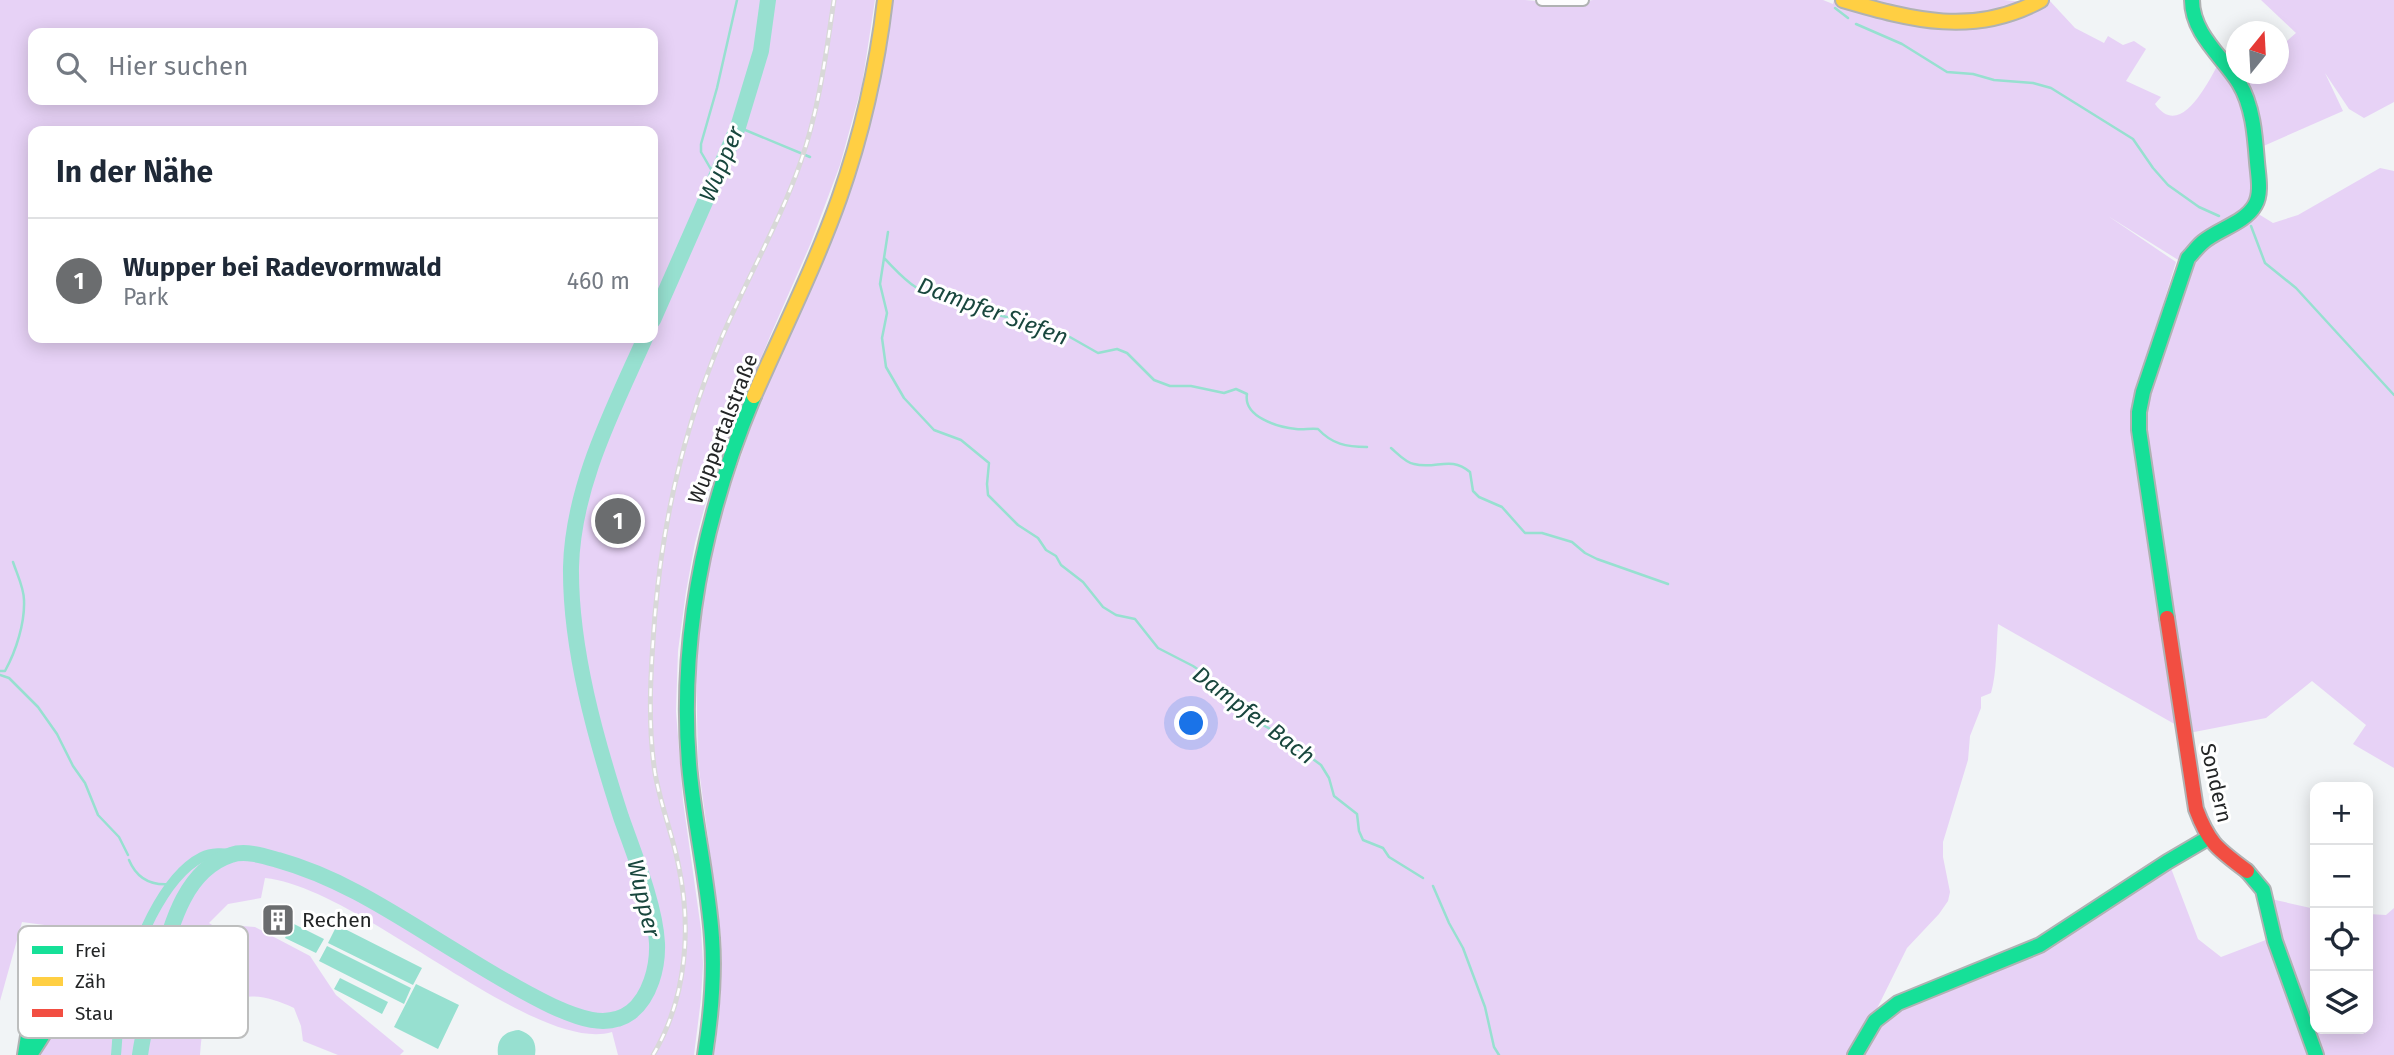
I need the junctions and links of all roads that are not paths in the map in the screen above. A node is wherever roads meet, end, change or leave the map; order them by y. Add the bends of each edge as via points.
1 (885, 0) edge
2 (1542, 0) edge
3 (1583, 0) edge
4 (1843, 0) edge
5 (2040, 0) edge
6 (2192, 0) edge
7 (2208, 838) junction
8 (705, 1055) edge
9 (1855, 1055) edge
10 (2316, 1055) edge

1 - 8 street, Wuppertalstraße via 873,81 856,147 824,239 732,453 695,593 687,702 690,776 712,937 712,1006
2 - 3 street
4 - 5 street via 1957,24 1996,19
6 - 7 street, Sondern via 2202,34 2246,97 2259,175 2252,210 2210,238 2192,254 2182,272 2139,412 2196,809
7 - 9 street via 2040,945 1898,1003 1875,1021
7 - 10 street, Sondern via 2250,873 2265,895 2275,941

